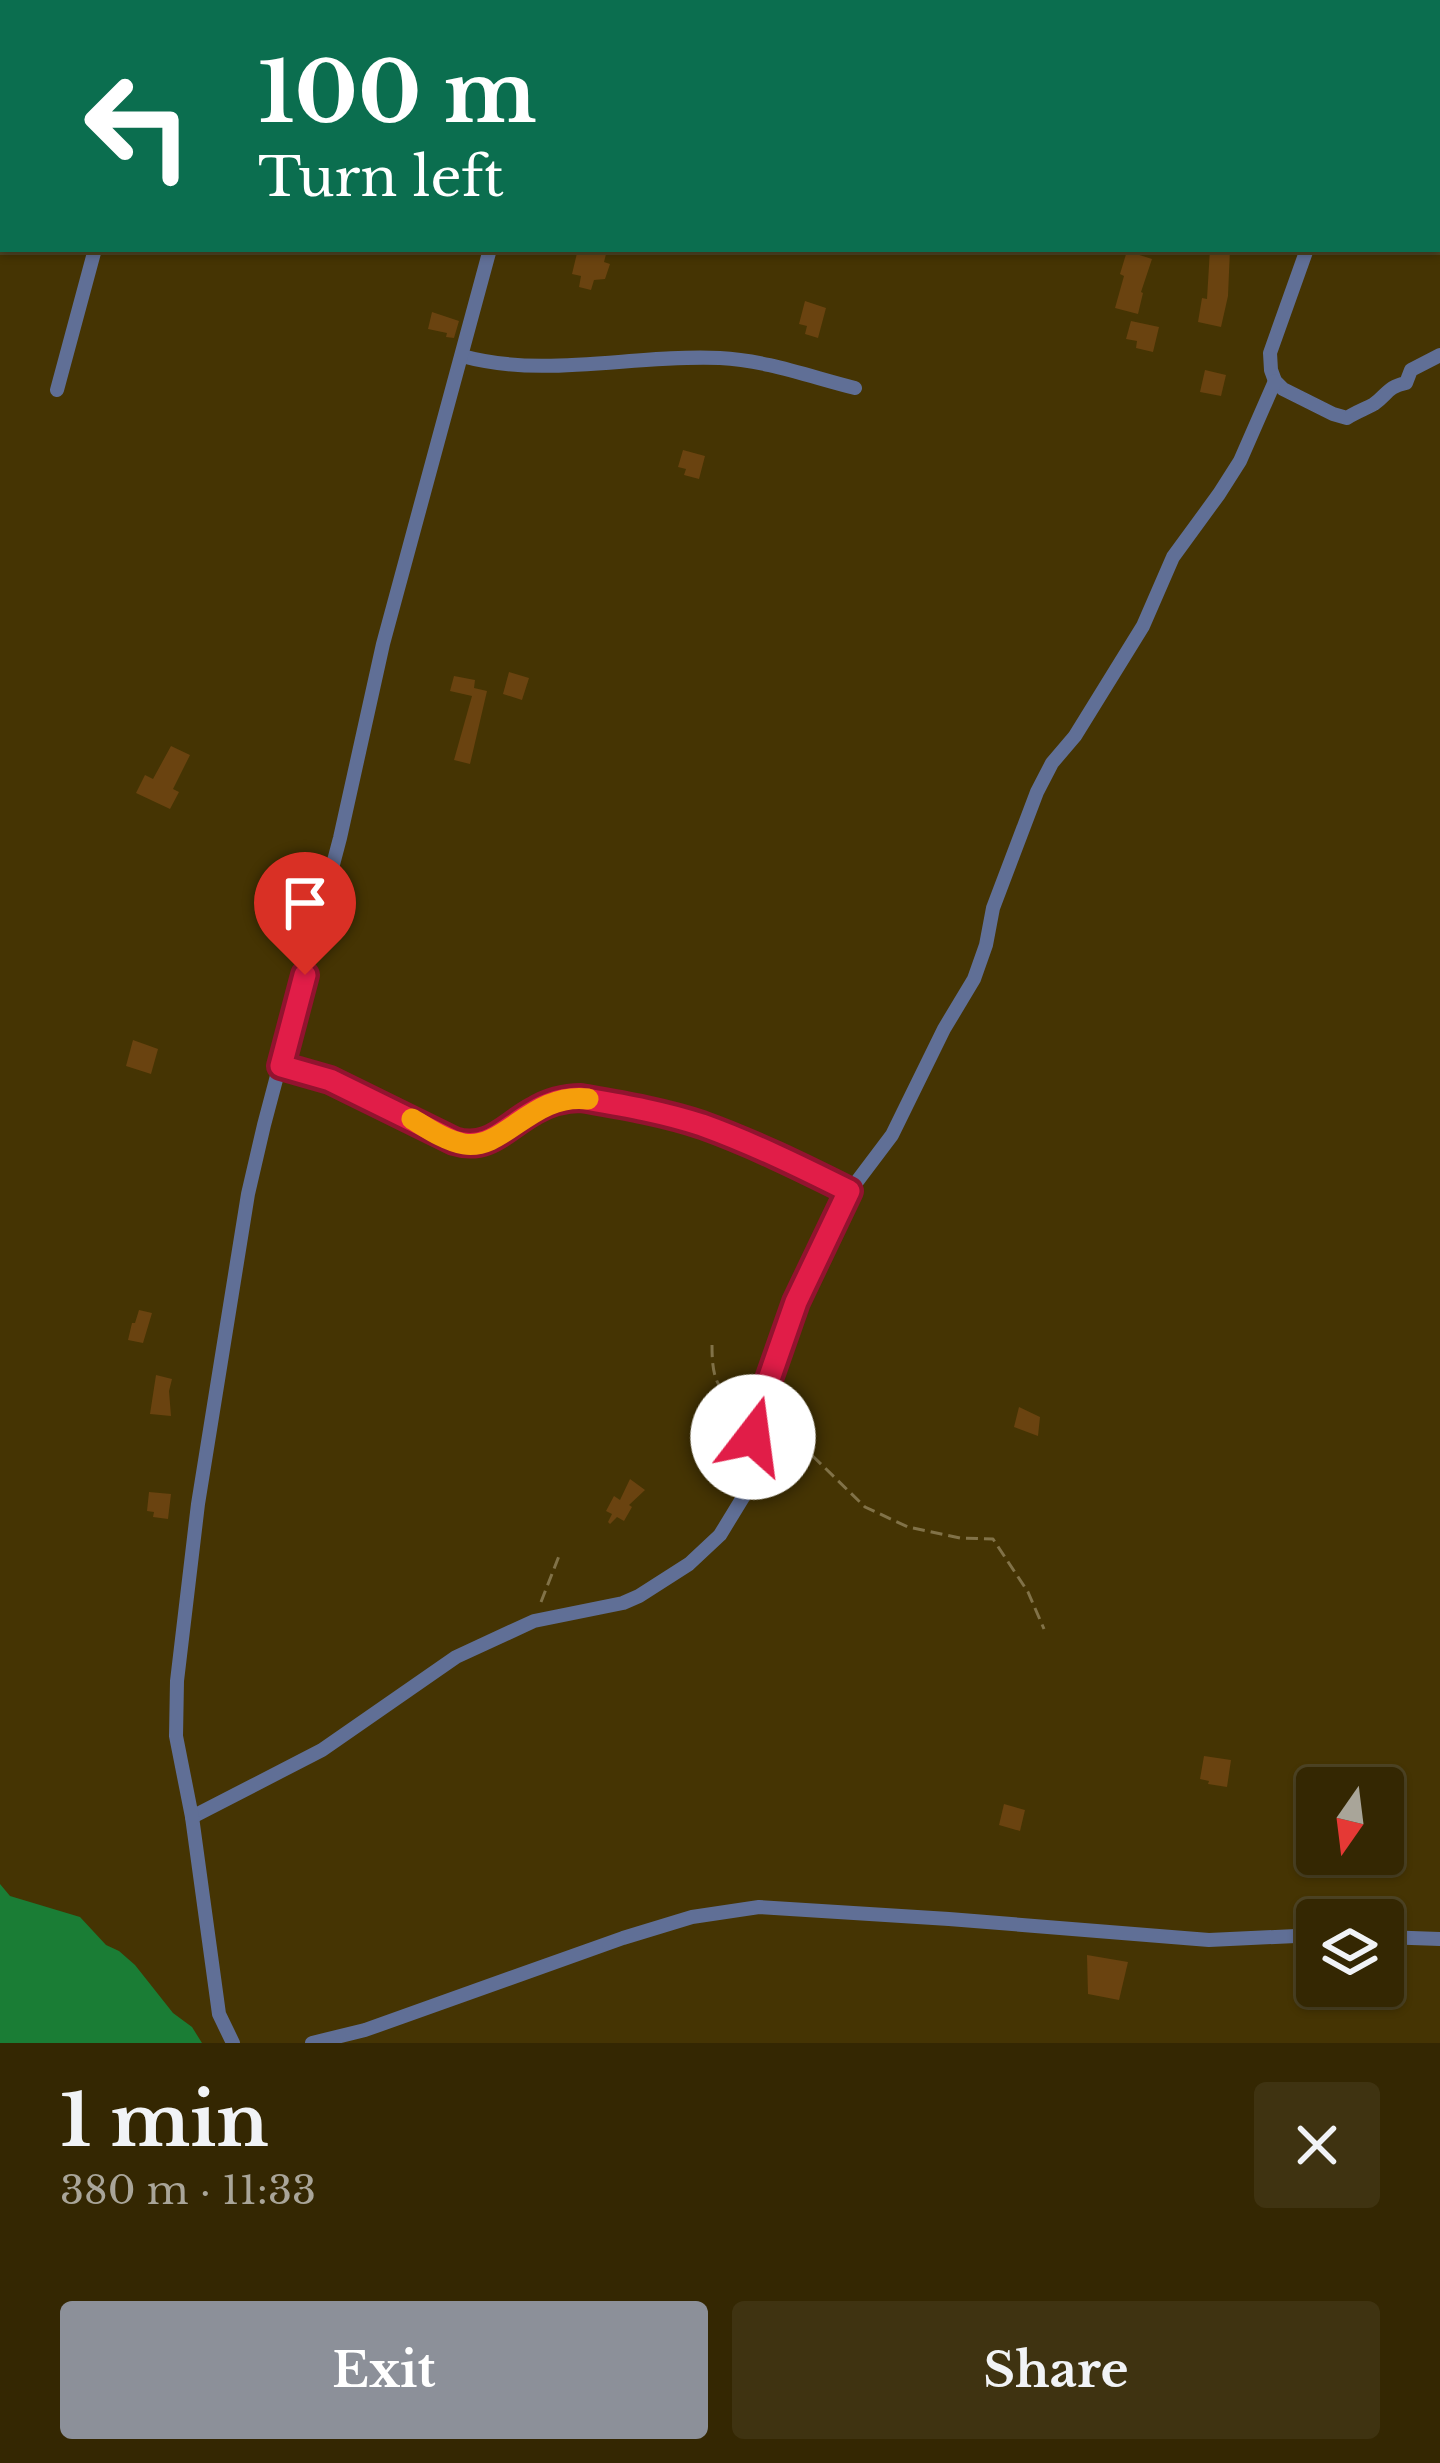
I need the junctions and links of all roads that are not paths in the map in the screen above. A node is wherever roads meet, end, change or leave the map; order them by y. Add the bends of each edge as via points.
1 (94, 252) edge
2 (489, 252) edge
3 (1305, 252) edge
4 (1440, 355) edge
5 (462, 356) junction
6 (1275, 381) junction
7 (855, 388) dead end
8 (57, 390) dead end
9 (281, 1066) junction
10 (849, 1191) junction
11 (192, 1816) junction
12 (1296, 1936) edge
13 (1404, 1938) edge
14 (1440, 1939) edge
15 (233, 2043) edge
16 (312, 2043) edge

1 - 8 street
2 - 5 street
3 - 6 street via 1270,353
4 - 6 street via 1347,418
5 - 7 street via 536,367 726,358
5 - 9 street
6 - 10 street via 1232,474 1173,557 1143,626 1045,777 974,979 892,1135
9 - 10 street via 330,1080 465,1144 493,1139 557,1101 581,1098 700,1125
9 - 11 street via 248,1194 186,1599 176,1736
10 - 11 street via 796,1302 755,1422 750,1490 720,1535 640,1596 534,1621 456,1657 322,1750
11 - 15 street via 219,2014
12 - 16 street via 1209,1940 759,1907 675,1922
13 - 14 street

